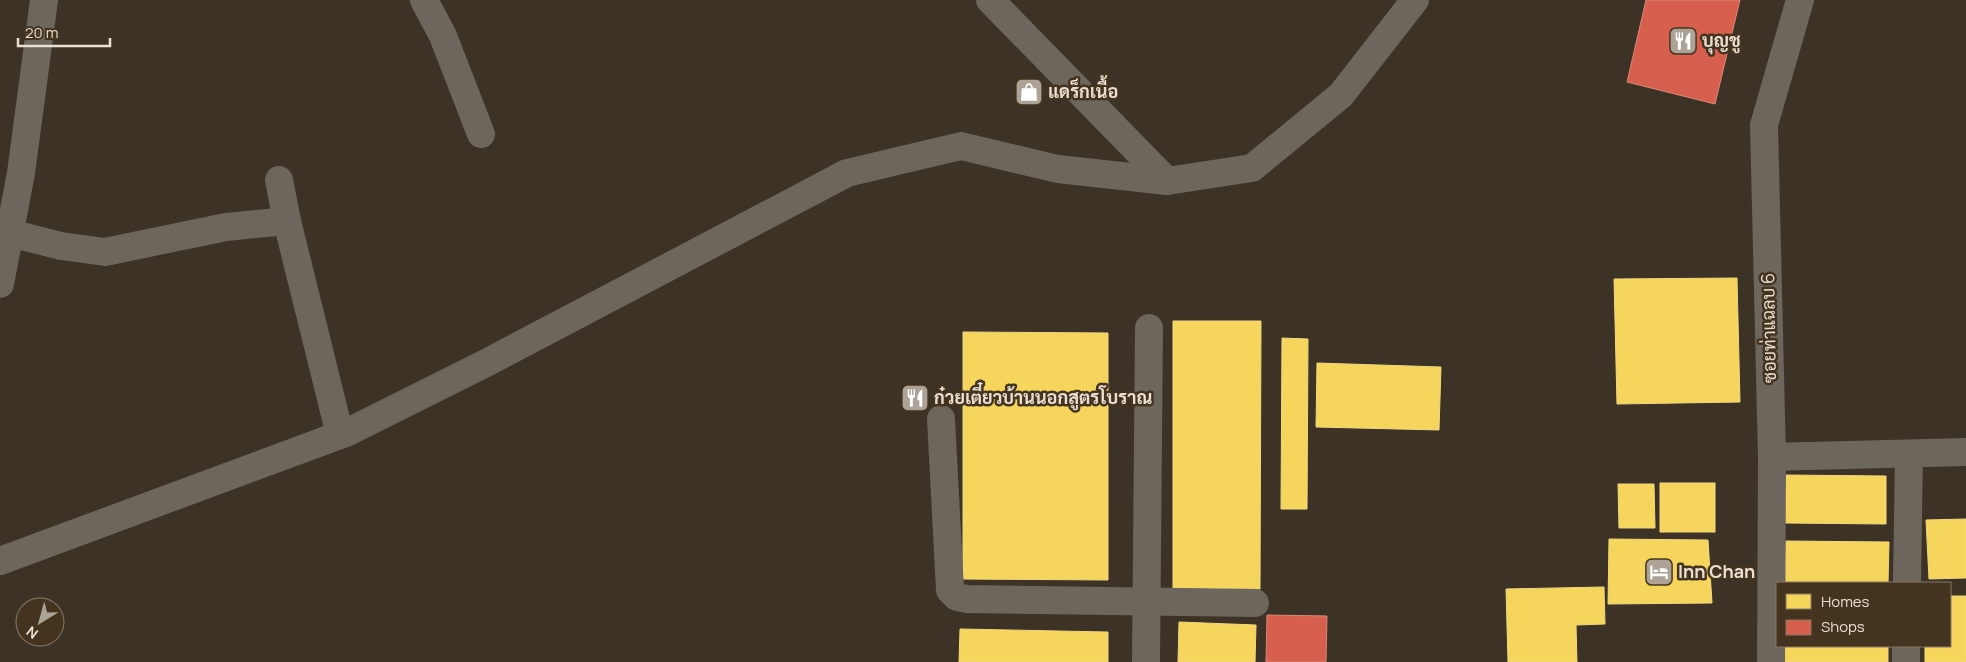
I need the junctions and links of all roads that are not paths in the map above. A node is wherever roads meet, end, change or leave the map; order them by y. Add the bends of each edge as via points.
1 (44, 0) edge
2 (424, 0) edge
3 (990, 0) edge
4 (1414, 0) edge
5 (1800, 0) edge
6 (482, 134) dead end
7 (279, 180) dead end
8 (1168, 181) junction
9 (287, 221) junction
10 (10, 233) junction
11 (0, 284) edge
12 (1149, 328) dead end
13 (941, 419) dead end
14 (340, 435) junction
15 (1966, 452) edge
16 (1909, 454) junction
17 (1772, 457) junction
18 (0, 562) edge
19 (1907, 582) edge
20 (1146, 601) junction
21 (1255, 604) dead end
22 (1906, 647) edge
23 (1146, 662) edge
24 (1771, 662) edge
25 (1906, 662) edge

1 - 10 street
2 - 6 street via 444,36
3 - 8 street
4 - 8 street via 1341,95 1252,168
5 - 17 street, ซอยท่าแฉลบ 6 via 1764,125
7 - 9 street
8 - 14 street via 1058,169 961,146 847,173 486,364
9 - 10 street via 226,226 105,252 61,246
9 - 14 street
10 - 11 street
12 - 20 street
13 - 20 street via 950,590 953,595 967,599
14 - 18 street
15 - 16 street
16 - 17 street
16 - 19 street
17 - 24 street, ซอยท่าแฉลบ 6
20 - 21 street
20 - 23 street
22 - 25 street

